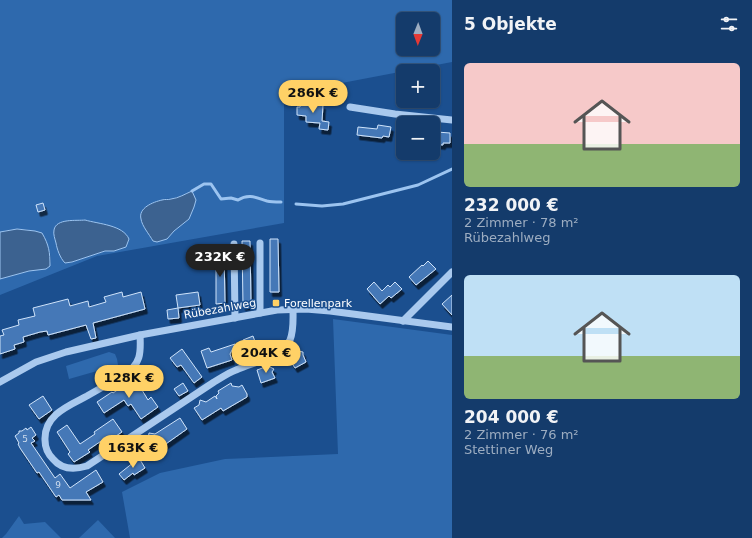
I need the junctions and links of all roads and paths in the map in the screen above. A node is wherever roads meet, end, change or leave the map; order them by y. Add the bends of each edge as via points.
1 (350, 107) dead end
2 (452, 120) edge
3 (260, 243) dead end
4 (234, 244) dead end
5 (452, 272) edge
6 (292, 309) junction
7 (260, 313) junction
8 (235, 318) junction
9 (402, 321) junction
10 (452, 327) edge
11 (140, 335) junction
12 (0, 382) edge

1 - 2 street
3 - 7 street
4 - 8 street
5 - 9 street
6 - 7 street, Rübezahlweg
6 - 9 street, Rübezahlweg via 330,311
6 - 11 street via 291,336 288,343 278,352 214,382 87,466 70,469 60,466 46,449 45,434 48,424 59,412 134,367 140,352
7 - 8 street, Rübezahlweg
8 - 11 street, Rübezahlweg
9 - 10 street, Rübezahlweg
11 - 12 street, Rübezahlweg via 45,358

